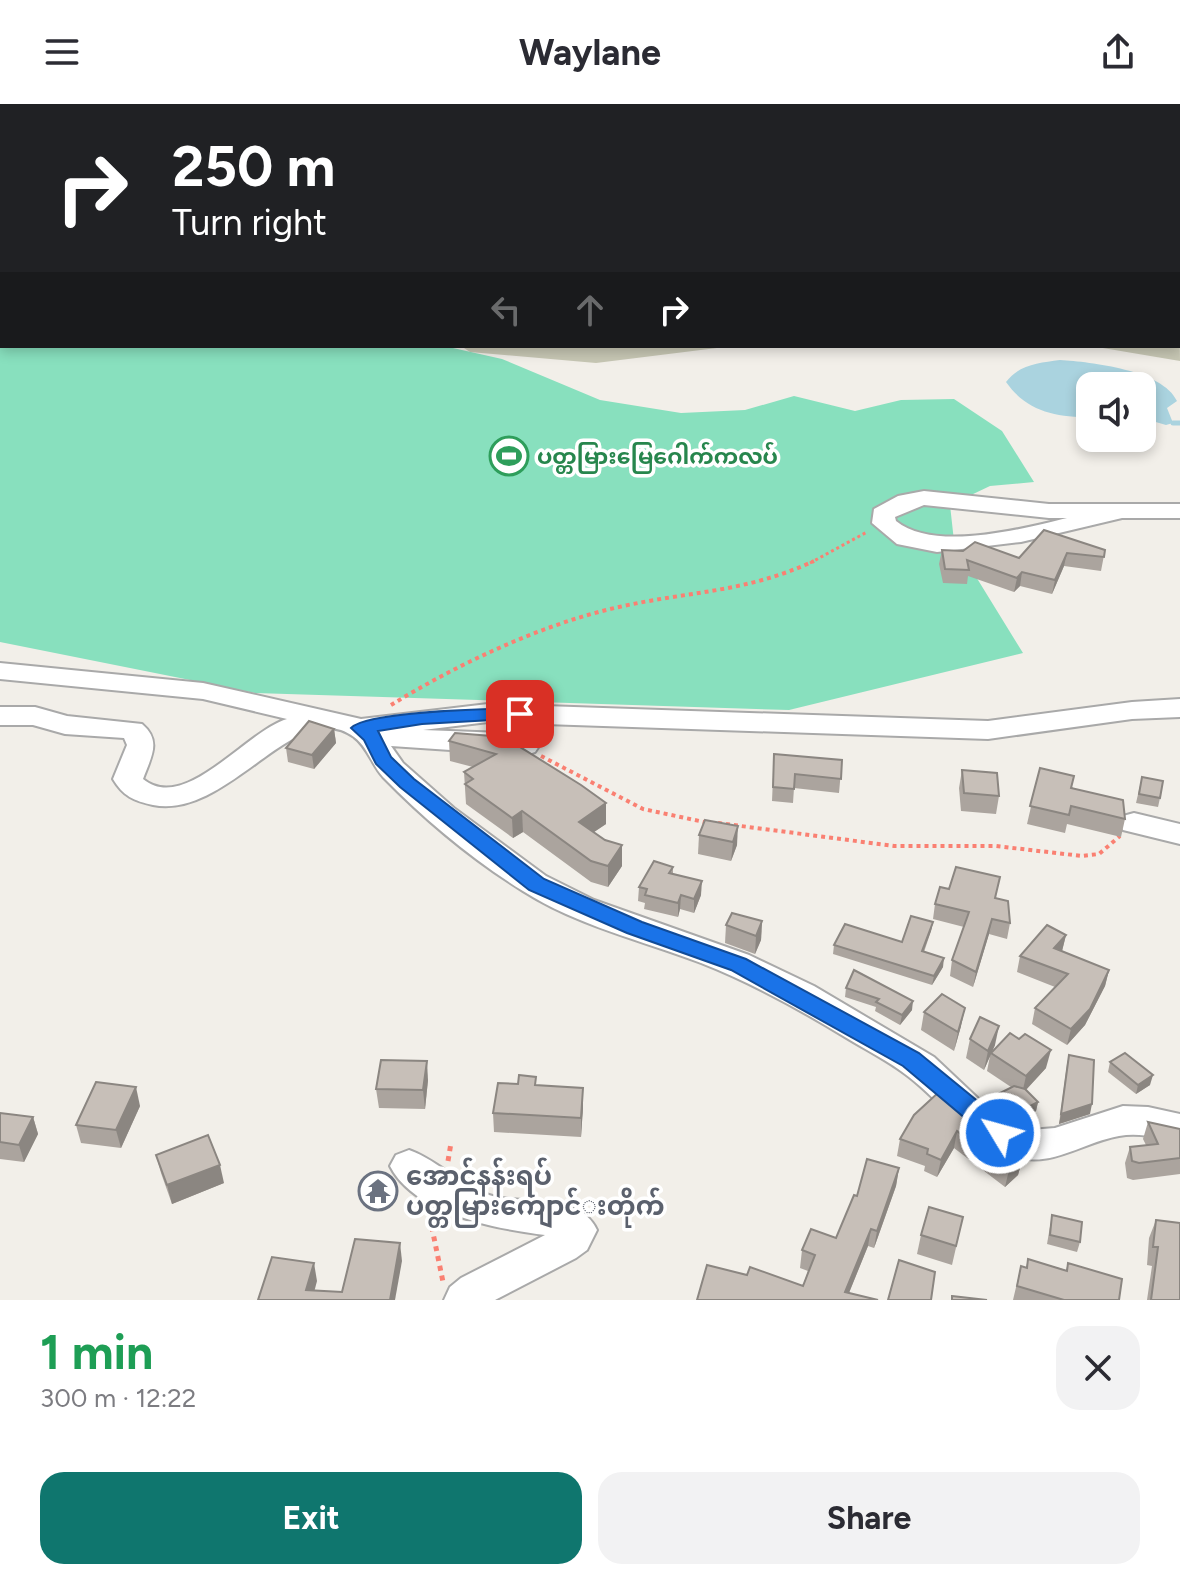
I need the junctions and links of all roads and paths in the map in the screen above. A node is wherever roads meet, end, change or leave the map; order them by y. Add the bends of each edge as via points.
1 (1180, 511) edge
2 (1114, 513) junction
3 (884, 523) junction
4 (0, 671) edge
5 (1180, 708) edge
6 (0, 716) edge
7 (355, 728) junction
8 (525, 746) joint
9 (1134, 823) joint
10 (1180, 834) edge
11 (1180, 1129) edge
12 (409, 1166) dead end
13 (464, 1300) edge

1 - 2 street
2 - 3 street via 1009,539 930,544 905,539
2 - 3 street via 924,498 893,506 883,514
3 - 7 path via 811,563 743,588 565,620 419,688
4 - 7 street via 203,691
5 - 7 street via 1120,710 1042,727 988,730 488,713
6 - 7 street via 132,730 141,745 128,779 146,794 166,797 191,793 228,773 282,730
7 - 8 street
7 - 11 street via 407,783 536,885 635,928 739,964 911,1059 985,1124 1014,1141 1042,1147 1115,1122 1152,1121
8 - 9 path via 593,787 656,811 685,820 821,838 926,847 996,846 1082,856 1099,854
9 - 10 street
12 - 13 street via 438,1189 493,1212 564,1222 578,1230 565,1246 507,1270

